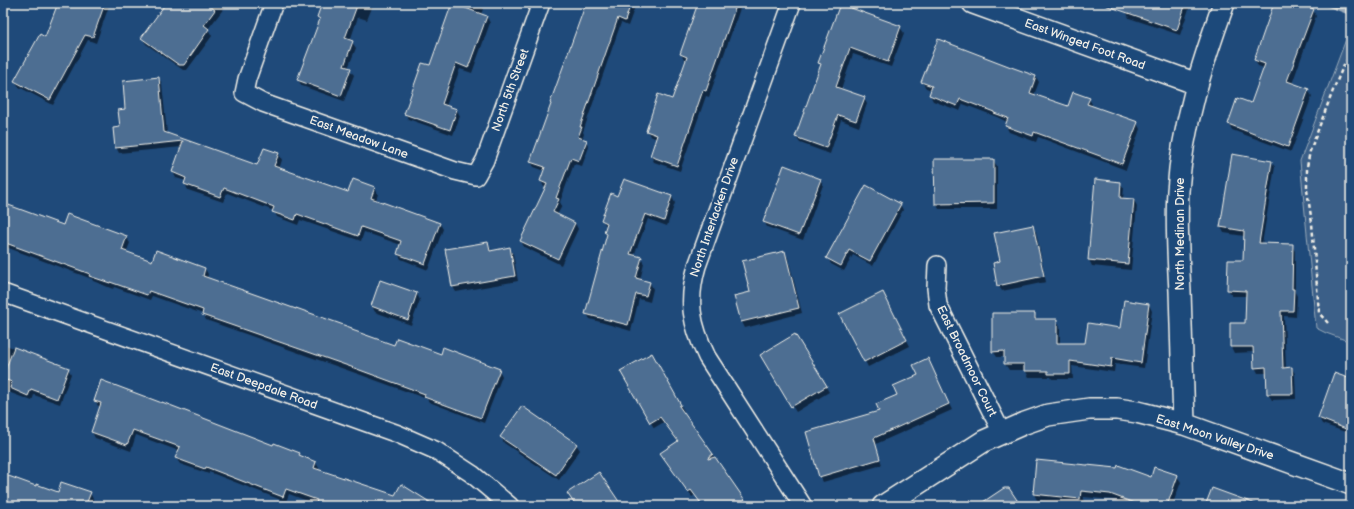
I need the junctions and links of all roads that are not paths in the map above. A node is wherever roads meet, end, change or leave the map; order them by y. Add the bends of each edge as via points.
1 (274, 3) edge
2 (541, 3) edge
3 (792, 3) edge
4 (973, 3) edge
5 (1224, 3) edge
6 (1197, 84) junction
7 (476, 176) joint
8 (937, 265) dead end
9 (3, 293) edge
10 (1184, 424) junction
11 (1002, 433) junction
12 (1351, 484) edge
13 (510, 506) edge
14 (803, 506) edge
15 (883, 506) edge

1 - 7 street, East Meadow Lane via 244,93 263,103 455,171
2 - 7 street, North 5th Street via 485,160
3 - 14 street, North Interlacken Drive via 696,266 691,301 698,338 707,357
4 - 6 street, East Winged Foot Road
5 - 6 street, North Medinan Drive
6 - 10 street, North Medinan Drive via 1185,134 1178,190 1177,230
8 - 11 street, East Broadmoor Court via 938,305
9 - 13 street, East Deepdale Road via 398,434 437,452 466,470
10 - 11 street, East Moon Valley Drive via 1137,412 1089,409 1048,415
10 - 12 street, East Moon Valley Drive
11 - 15 street, East Moon Valley Drive via 984,441

